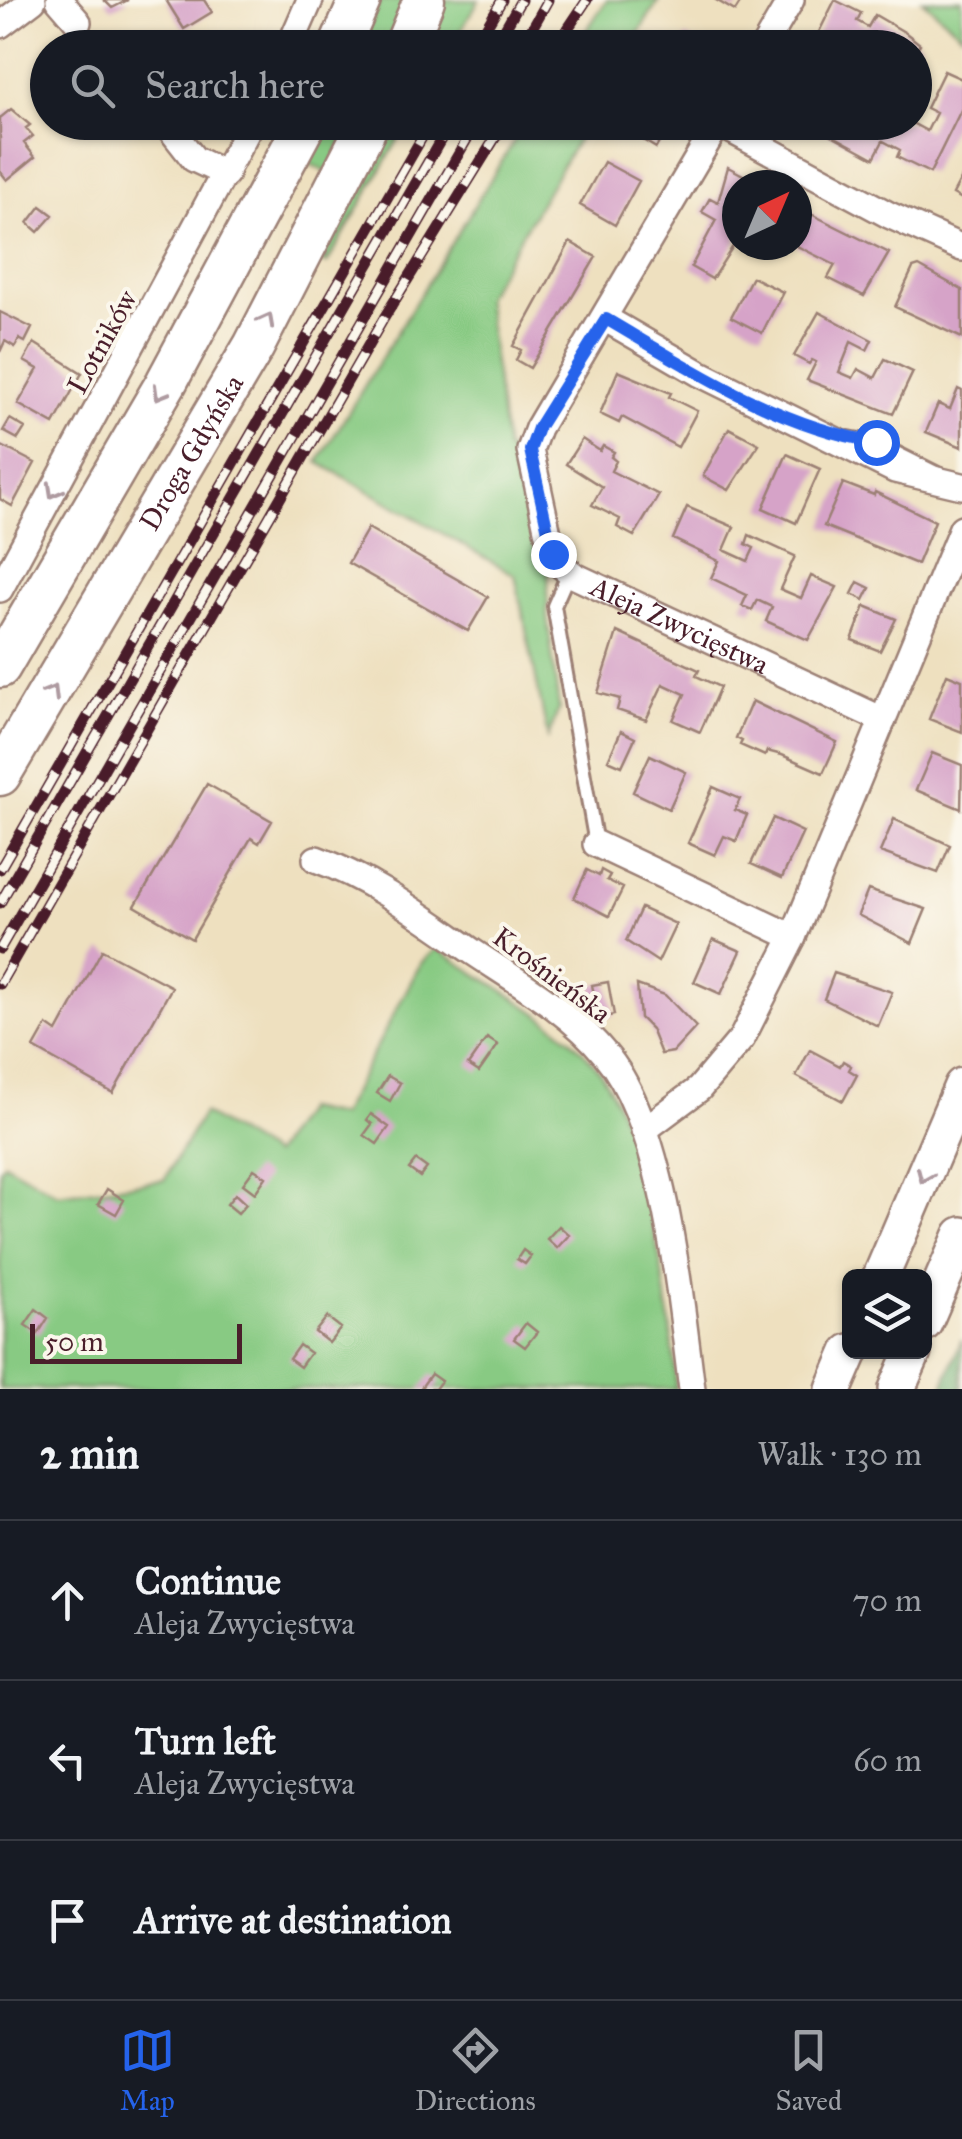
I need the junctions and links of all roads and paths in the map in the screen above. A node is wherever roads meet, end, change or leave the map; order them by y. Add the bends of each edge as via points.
1 (33, 0) edge
2 (59, 0) edge
3 (310, 0) edge
4 (360, 0) edge
5 (424, 0) edge
6 (791, 0) edge
7 (78, 22) dead end
8 (0, 25) edge
9 (297, 30) edge
10 (347, 30) edge
11 (412, 30) edge
12 (774, 30) edge
13 (179, 140) edge
14 (243, 140) edge
15 (296, 140) edge
16 (360, 140) edge
17 (709, 140) edge
18 (750, 140) edge
19 (226, 174) junction
20 (962, 248) edge
21 (606, 319) junction
22 (953, 483) edge
23 (962, 528) edge
24 (569, 572) junction
25 (3, 574) edge
26 (0, 667) edge
27 (883, 720) junction
28 (0, 775) edge
29 (596, 844) joint
30 (316, 859) dead end
31 (793, 937) junction
32 (962, 1086) edge
33 (644, 1130) junction
34 (962, 1235) edge
35 (885, 1269) edge
36 (952, 1282) edge
37 (932, 1311) edge
38 (847, 1359) edge
39 (910, 1359) edge
40 (692, 1389) edge
41 (834, 1389) edge
42 (897, 1389) edge

1 - 8 street
2 - 7 street
3 - 9 street
4 - 10 main road
5 - 11 main road
6 - 12 street
13 - 19 street via 194,159
14 - 19 street, Lotników
15 -> 26 main road, Droga Gdyńska via 175,367
28 -> 16 main road, Droga Gdyńska via 234,381
17 - 21 street, Aleja Zwycięstwa
18 - 20 street, Aleja Zwycięstwa
19 -> 25 street, Lotników
21 - 22 street via 895,470
21 - 24 street, Aleja Zwycięstwa via 530,450 553,554
23 - 27 street
24 - 27 street, Aleja Zwycięstwa
24 - 29 lane via 554,606
27 - 31 street
29 - 31 street
30 - 33 street, Krośnieńska via 385,894 550,1004 604,1052 632,1095
31 - 33 street via 720,1070
32 -> 35 main road
33 - 40 street, Krośnieńska
34 - 36 main road
36 - 37 main road
38 - 41 main road
39 - 42 main road

